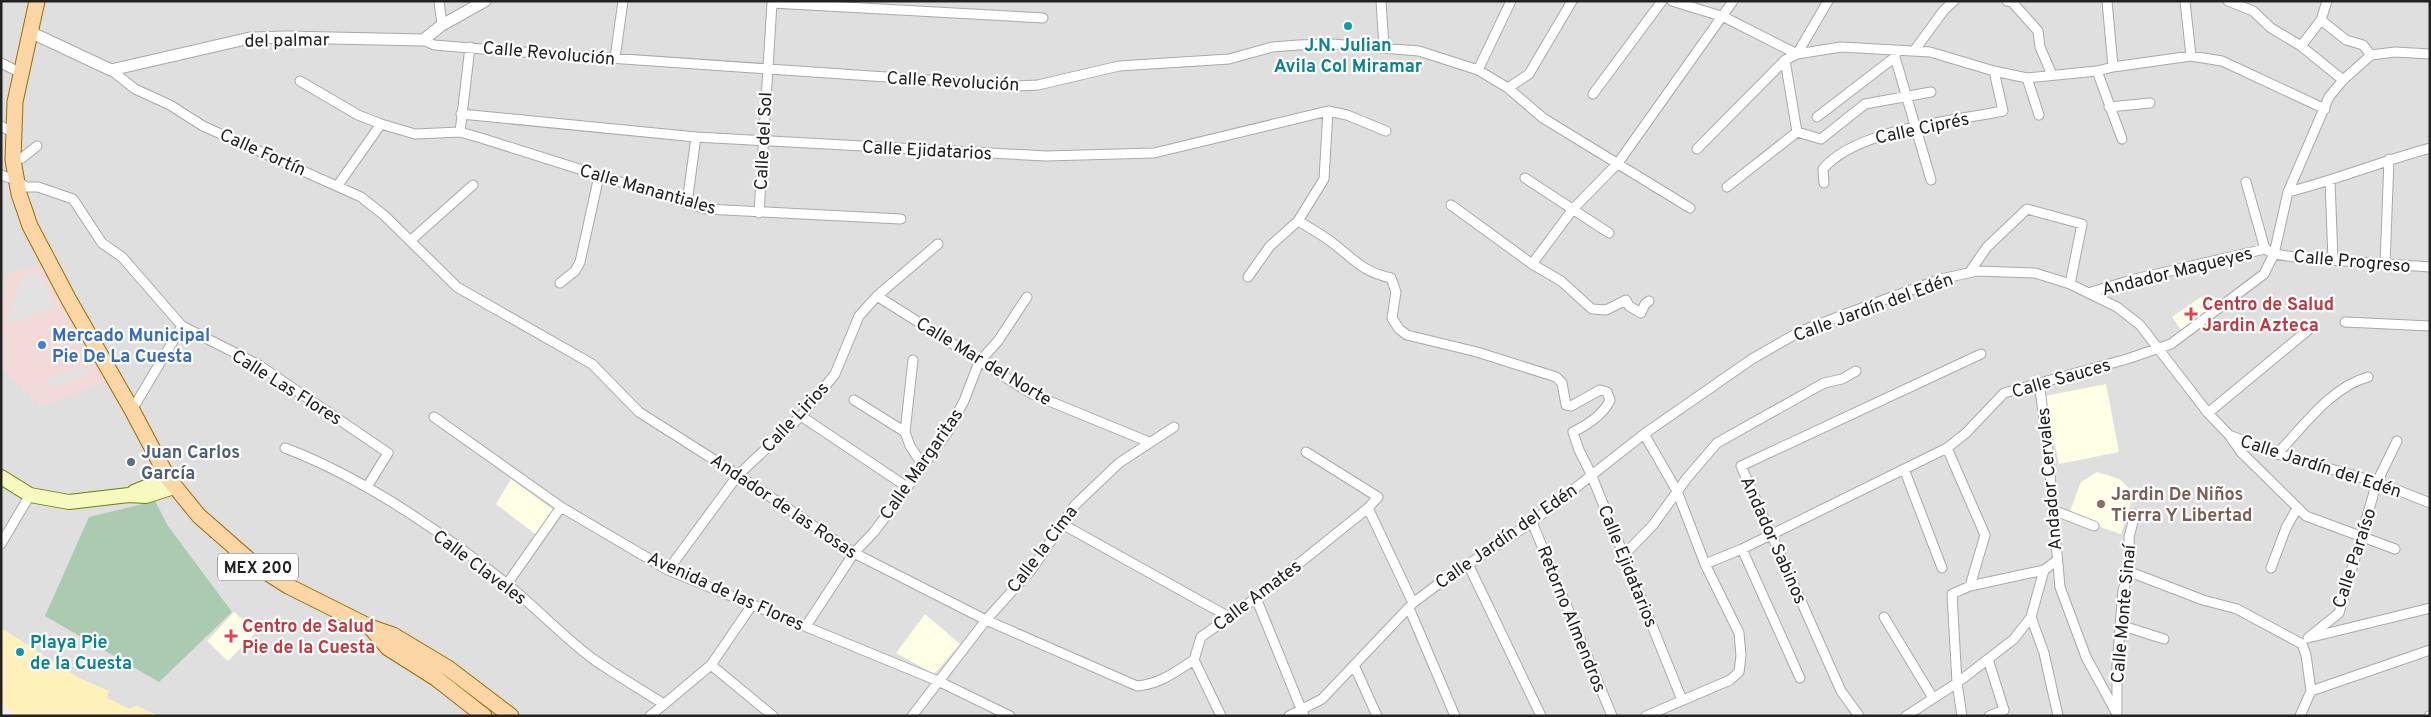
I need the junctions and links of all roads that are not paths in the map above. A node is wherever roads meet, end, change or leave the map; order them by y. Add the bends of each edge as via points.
1 (37, 1) edge
2 (439, 1) edge
3 (485, 1) edge
4 (623, 1) edge
5 (1381, 1) edge
6 (1511, 1) edge
7 (1572, 1) edge
8 (1662, 1) edge
9 (1672, 1) edge
10 (1733, 1) edge
11 (1828, 1) edge
12 (1954, 1) edge
13 (2006, 1) edge
14 (2107, 1) edge
15 (2186, 1) edge
16 (2228, 1) edge
17 (2327, 1) edge
18 (916, 6) edge
19 (1724, 17) junction
20 (1043, 18) dead end
21 (2321, 20) junction
22 (442, 24) junction
23 (30, 32) junction
24 (424, 40) junction
25 (2301, 46) junction
26 (470, 47) junction
27 (1384, 47) junction
28 (1914, 51) junction
29 (1797, 54) junction
30 (1896, 54) junction
31 (2430, 54) edge
32 (2371, 55) junction
33 (2191, 56) junction
34 (615, 58) junction
35 (1785, 60) junction
36 (1, 64) edge
37 (2113, 66) junction
38 (111, 70) junction
39 (766, 70) junction
40 (1478, 70) junction
41 (1994, 71) junction
42 (2097, 71) junction
43 (21, 73) junction
44 (2052, 75) junction
45 (2027, 78) junction
46 (300, 80) dead end
47 (2343, 80) junction
48 (1508, 88) junction
49 (1931, 92) dead end
50 (1593, 94) dead end
51 (1909, 97) junction
52 (2150, 103) dead end
53 (2108, 107) junction
54 (2324, 109) junction
55 (1328, 111) junction
56 (461, 114) junction
57 (2039, 115) dead end
58 (1817, 118) dead end
59 (381, 124) junction
60 (1915, 128) junction
61 (7, 129) edge
62 (1386, 131) dead end
63 (460, 132) junction
64 (1797, 132) junction
65 (696, 137) junction
66 (2122, 139) dead end
67 (763, 142) junction
68 (37, 146) dead end
69 (2430, 148) edge
70 (1696, 149) dead end
71 (2389, 159) junction
72 (13, 160) junction
73 (1618, 163) junction
74 (599, 176) junction
75 (8, 178) edge
76 (1525, 178) dead end
77 (1931, 180) dead end
78 (2330, 181) junction
79 (2246, 182) dead end
80 (1824, 183) dead end
81 (338, 185) junction
82 (472, 186) dead end
83 (1728, 187) dead end
84 (2288, 192) junction
85 (688, 203) junction
86 (1451, 206) dead end
87 (1690, 208) dead end
88 (1574, 209) junction
89 (759, 213) junction
90 (901, 219) dead end
91 (1298, 221) junction
92 (1609, 233) dead end
93 (410, 241) junction
94 (938, 244) dead end
95 (2265, 249) junction
96 (2274, 254) junction
97 (2334, 260) junction
98 (1532, 264) junction
99 (2385, 265) junction
100 (2430, 267) edge
101 (1968, 273) junction
102 (1248, 277) dead end
103 (560, 283) dead end
104 (2070, 284) junction
105 (2088, 293) junction
106 (877, 296) junction
107 (1027, 297) dead end
108 (1649, 301) dead end
109 (2345, 322) dead end
110 (182, 326) junction
111 (2313, 326) dead end
112 (2430, 326) edge
113 (2159, 347) junction
114 (1981, 354) dead end
115 (912, 360) dead end
116 (979, 362) junction
117 (1856, 371) dead end
118 (2368, 377) dead end
119 (2039, 382) junction
120 (854, 400) dead end
121 (132, 410) junction
122 (2208, 413) junction
123 (801, 416) junction
124 (434, 418) dead end
125 (1174, 427) dead end
126 (905, 432) junction
127 (1644, 434) junction
128 (2230, 435) junction
129 (2397, 441) dead end
130 (1149, 442) junction
131 (285, 448) dead end
132 (1947, 448) junction
133 (1306, 452) dead end
134 (2277, 454) junction
135 (922, 464) junction
136 (1904, 468) junction
137 (1592, 474) junction
138 (738, 475) junction
139 (1, 477) edge
140 (171, 482) junction
141 (2377, 482) junction
142 (367, 487) junction
143 (906, 487) junction
144 (1677, 491) junction
145 (30, 495) junction
146 (2430, 503) edge
147 (562, 507) junction
148 (1368, 508) junction
149 (2297, 508) junction
150 (2054, 510) junction
151 (2135, 514) dead end
152 (1532, 522) junction
153 (1062, 524) junction
154 (2094, 526) dead end
155 (1771, 534) junction
156 (2363, 535) junction
157 (1, 544) edge
158 (1742, 549) junction
159 (2395, 549) dead end
160 (854, 554) junction
161 (1623, 556) junction
162 (2056, 561) junction
163 (1468, 564) junction
164 (1705, 564) junction
165 (1942, 568) dead end
166 (2271, 568) dead end
167 (668, 570) junction
168 (2044, 570) junction
169 (2130, 572) junction
170 (507, 584) junction
171 (1970, 586) junction
172 (1256, 598) junction
173 (752, 605) junction
174 (1411, 606) junction
175 (2430, 608) edge
176 (1229, 617) junction
177 (1884, 617) dead end
178 (2031, 617) junction
179 (986, 620) junction
180 (2120, 625) junction
181 (806, 626) junction
182 (370, 627) junction
183 (2164, 639) dead end
184 (2305, 641) junction
185 (2430, 650) edge
186 (1988, 659) junction
187 (1194, 660) junction
188 (711, 665) junction
189 (1354, 665) junction
190 (1800, 678) dead end
191 (938, 681) junction
192 (1956, 683) junction
193 (2310, 691) junction
194 (1933, 698) junction
195 (1682, 700) junction
196 (664, 704) junction
197 (1303, 712) edge
198 (2116, 715) edge
199 (484, 716) edge
200 (511, 716) edge
201 (650, 716) edge
202 (773, 716) edge
203 (912, 716) edge
204 (1010, 716) edge
205 (1221, 716) edge
206 (1288, 716) edge
207 (1377, 716) edge
208 (1455, 716) edge
209 (1540, 716) edge
210 (1612, 716) edge
211 (1646, 716) edge
212 (1859, 716) edge
213 (1906, 716) edge
214 (1962, 716) edge
215 (1989, 716) edge
216 (2058, 716) edge
217 (2300, 716) edge

1 - 23 main road, MEX 200
2 - 22 street
3 - 22 street
4 - 34 street
5 - 27 street
6 - 40 street
7 - 48 street via 1529,74
8 - 50 street
9 - 19 street
10 - 19 street
11 - 29 street
12 - 28 street
13 - 44 street via 2012,2 2038,31 2040,47
14 - 37 street
15 - 33 street
16 - 25 street via 2253,11 2271,28
17 - 21 street
18 - 20 street
18 - 39 street, Calle del Sol via 772,3
19 - 29 street
19 - 73 street
21 - 25 street
21 - 32 street via 2346,40 2363,46
22 - 24 street
23 - 38 street
23 - 43 main road, MEX 200
24 - 26 street, Calle Revolución via 434,45
24 - 38 street, del palmar via 250,38
25 - 47 street
26 - 34 street, Calle Revolución
26 - 56 street
27 - 39 street, Calle Revolución via 1332,44 1272,47 1229,59 1119,66 1038,85 1016,86
27 - 40 street, Calle Revolución via 1419,51
28 - 30 street
28 - 41 street via 1930,52
29 - 30 street via 1841,47
29 - 35 street
30 - 51 street
30 - 58 street
31 - 32 street via 2395,52
32 - 47 street, Calle Sauces
33 - 37 street
33 - 54 street via 2222,61
34 - 39 street, Calle Revolución
35 - 64 street
35 - 70 street
36 - 43 street
37 - 42 street
38 - 81 street, Calle Fortín via 135,89 170,105 203,126
39 - 67 street, Calle del Sol
40 - 48 street, Calle Revolución
41 - 45 street
41 - 60 street, Calle Ciprés via 2003,111
42 - 44 street
42 - 53 street
43 - 61 main road, MEX 200
44 - 45 street
45 - 57 street
46 - 59 street via 358,115
47 - 54 street, Calle Sauces
48 - 73 street, Calle Revolución via 1543,118
49 - 51 street
51 - 60 street
51 - 64 street via 1865,104 1821,139
52 - 53 street
53 - 66 street
54 - 84 street, Calle Sauces
55 - 62 street, Calle Ejidatarios
55 - 67 street, Calle Ejidatarios via 1154,153 1046,156
55 - 91 street via 1324,179
56 - 63 street
56 - 65 street, Calle Ejidatarios
59 - 63 street via 415,134
59 - 81 street
60 - 77 street
60 - 80 street, Calle Ciprés via 1862,142 1837,157 1824,169
61 - 72 main road, MEX 200
63 - 74 street, Calle Manantiales
64 - 83 street
65 - 67 street, Calle Ejidatarios
65 - 85 street
67 - 89 street, Calle del Sol
68 - 72 street via 22,158
69 - 71 street
71 - 78 street
71 - 99 street
72 - 75 main road, MEX 200
73 - 87 street, Calle Revolución
73 - 88 street
74 - 85 street, Calle Manantiales
74 - 103 street via 580,262 575,271
75 - 110 street via 26,187 38,187 74,199 102,243 122,258
75 - 121 main road, MEX 200 via 69,300
76 - 88 street
78 - 84 street
78 - 97 street
79 - 95 street, Andador Magueyes
81 - 93 street, Calle Fortín via 361,197
82 - 93 street
84 - 96 street, Calle Sauces
85 - 89 street, Calle Manantiales via 706,209
86 - 98 street
88 - 92 street
88 - 98 street
89 - 90 street, Calle Manantiales
91 - 102 street via 1270,246
91 - 137 street, Calle Ejidatarios via 1334,243 1358,266 1391,278 1396,292 1392,318 1407,335 1477,352 1556,377 1562,383 1566,404 1571,406 1600,390 1607,392 1610,400 1607,407 1573,432
93 - 138 street, Andador de las Rosas via 457,287 592,364 640,412
94 - 106 street, Calle Lirios
95 - 96 street, Andador Magueyes
95 - 105 street, Andador Magueyes via 2135,278
96 - 97 street, Calle Progreso
96 - 113 street, Calle Sauces via 2264,274 2171,344
97 - 99 street, Calle Progreso
98 - 108 street via 1561,281 1592,309 1606,310 1627,303 1639,313
99 - 100 street, Calle Progreso
101 - 104 street, Calle Jardín del Edén via 2035,273
101 - 104 street via 1987,248 2027,208 2082,224
101 - 127 street, Calle Jardín del Edén via 1941,279 1799,332 1752,359
104 - 105 street, Calle Jardín del Edén
105 - 113 street, Calle Jardín del Edén via 2117,306
106 - 116 street, Calle Mar del Norte
106 - 123 street, Calle Lirios via 859,316 835,374
107 - 116 street, Calle Margaritas via 998,341
109 - 112 street
110 - 121 street
110 - 142 street, Calle Las Flores via 259,365 388,453
111 - 122 street
113 - 119 street, Calle Sauces via 2127,360
113 - 122 street, Calle Jardín del Edén
114 - 155 street, Andador Sabinos via 1741,466
115 - 126 street
116 - 130 street, Calle Mar del Norte via 1032,394
116 - 135 street, Calle Margaritas via 947,433
117 - 144 street via 1824,384 1717,443
118 - 134 street via 2357,380 2333,397
119 - 132 street, Calle Sauces via 2004,393
119 - 150 street, Andador Cervales
120 - 126 street, Calle Lirios
121 - 140 main road, MEX 200
122 - 128 street, Calle Jardín del Edén
123 - 138 street, Calle Lirios
123 - 143 street
124 - 147 street, Avenida de las Flores
125 - 130 street, Calle la Cima
126 - 135 street
127 - 137 street, Calle Jardín del Edén
127 - 144 street
128 - 134 street, Calle Jardín del Edén
128 - 149 street via 2242,452
129 - 141 street, Calle Paraíso
130 - 153 street, Calle la Cima via 1119,463 1075,504
131 - 142 street, Calle Claveles
132 - 136 street, Calle Sauces
132 - 171 street via 1985,535
133 - 148 street, Calle Amates via 1378,497
134 - 141 street, Calle Jardín del Edén
135 - 143 street, Calle Margaritas
136 - 155 street, Calle Sauces
136 - 165 street
137 - 152 street, Calle Jardín del Edén
137 - 161 street, Calle Ejidatarios
138 - 160 street, Andador de las Rosas
138 - 167 street, Calle Lirios
139 - 145 main road
140 - 145 main road via 129,495 69,502
140 - 182 main road, MEX 200 via 199,516 255,566
141 - 146 street, Calle Jardín del Edén
141 - 156 street, Calle Paraíso
142 - 170 street, Calle Claveles
143 - 160 street, Calle Margaritas
144 - 161 street via 1653,525
144 - 164 street
145 - 157 street
147 - 167 street, Avenida de las Flores
147 - 170 street
148 - 172 street, Calle Amates
148 - 174 street
149 - 156 street via 2306,516
149 - 166 street
150 - 154 street
150 - 162 street, Andador Cervales
151 - 169 street, Calle Monte Sinaí via 2129,537
152 - 163 street, Calle Jardín del Edén
152 - 210 street, Retorno Almendros
153 - 176 street
153 - 179 street, Calle la Cima via 1032,569
155 - 158 street, Calle Sauces
155 - 212 street, Andador Sabinos via 1842,691
156 - 159 street
156 - 184 street, Calle Paraíso via 2340,613
158 - 164 street, Calle Sauces
158 - 190 street
160 - 179 street, Andador de las Rosas
160 - 181 street, Calle Margaritas
161 - 195 street, Calle Ejidatarios
162 - 168 street, Andador Cervales
162 - 198 street via 2060,587 2086,657
163 - 174 street, Calle Jardín del Edén
163 - 209 street
164 - 195 street via 1739,633 1739,672 1730,680
167 - 173 street, Avenida de las Flores
168 - 171 street
168 - 178 street, Andador Cervales
169 - 180 street, Calle Monte Sinaí via 2124,590
169 - 184 street via 2236,609
170 - 196 street, Calle Claveles via 595,660
171 - 192 street via 1952,594
172 - 176 street, Calle Amates
172 - 197 street
173 - 181 street, Avenida de las Flores
173 - 188 street
174 - 189 street, Calle Jardín del Edén
174 - 208 street
175 - 184 street
176 - 187 street, Calle Amates via 1201,638
177 - 194 street
178 - 186 street, Andador Cervales via 2014,639
178 - 216 street via 2044,653
179 - 187 street, Andador de las Rosas via 1137,686 1152,685
179 - 191 street, Calle la Cima
180 - 183 street
180 - 198 street, Calle Monte Sinaí
181 - 191 street, Avenida de las Flores
182 - 199 main road, MEX 200 via 388,648
182 - 200 main road, MEX 200 via 393,635 448,668
184 - 193 street
185 - 193 street
186 - 192 street, Andador Cervales
186 - 215 street via 2004,710
187 - 205 street
188 - 196 street
188 - 202 street
189 - 197 street, Calle Jardín del Edén via 1322,699
189 - 207 street
191 - 203 street, Calle la Cima
191 - 204 street, Avenida de las Flores
192 - 194 street, Andador Cervales
192 - 214 street
193 - 217 street
194 - 213 street, Andador Cervales
195 - 211 street
196 - 201 street
197 - 206 street, Calle Jardín del Edén

